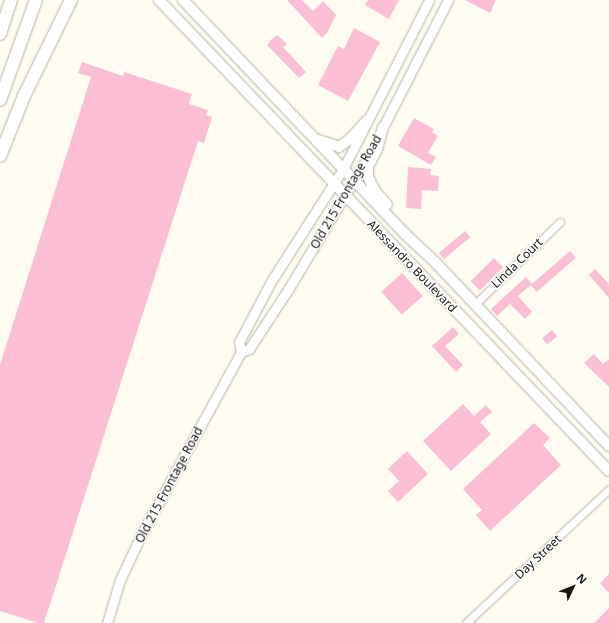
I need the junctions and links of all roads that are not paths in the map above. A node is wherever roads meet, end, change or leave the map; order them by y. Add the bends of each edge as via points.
1 (12, 0) edge
2 (36, 0) edge
3 (71, 0) edge
4 (159, 0) edge
5 (183, 0) edge
6 (429, 0) edge
7 (448, 0) edge
8 (0, 34) edge
9 (0, 100) edge
10 (368, 120) junction
11 (383, 127) junction
12 (315, 139) junction
13 (0, 156) edge
14 (343, 169) junction
15 (355, 181) junction
16 (334, 184) junction
17 (346, 196) junction
18 (560, 222) dead end
19 (435, 262) junction
20 (475, 304) junction
21 (240, 352) junction
22 (609, 446) edge
23 (609, 471) edge
24 (609, 489) edge
25 (107, 623) edge
26 (466, 623) edge

1 - 8 highway
2 - 9 highway
3 - 13 highway via 24,96
4 - 16 main road, Alessandro Boulevard
5 - 12 main road, Alessandro Boulevard
6 - 10 street, Old 215 Frontage Road
7 - 11 street, Old 215 Frontage Road
10 - 12 main road via 339,147
10 - 14 street, Old 215 Frontage Road
11 - 15 street, Old 215 Frontage Road
11 - 19 main road via 377,149 368,167 370,184 422,242
12 - 14 main road, Alessandro Boulevard
14 - 15 main road, Alessandro Boulevard
14 - 16 street, Old 215 Frontage Road
15 - 17 street, Old 215 Frontage Road
15 - 19 main road, Alessandro Boulevard via 417,247
16 - 17 main road, Alessandro Boulevard
16 - 21 street, Old 215 Frontage Road via 264,294 239,342
17 - 21 street, Old 215 Frontage Road via 248,349
17 - 23 main road, Alessandro Boulevard
18 - 20 street, Linda Court
19 - 20 main road, Alessandro Boulevard
20 - 22 main road, Alessandro Boulevard
21 - 25 street, Old 215 Frontage Road via 143,531 120,580
24 - 26 street, Day Street

